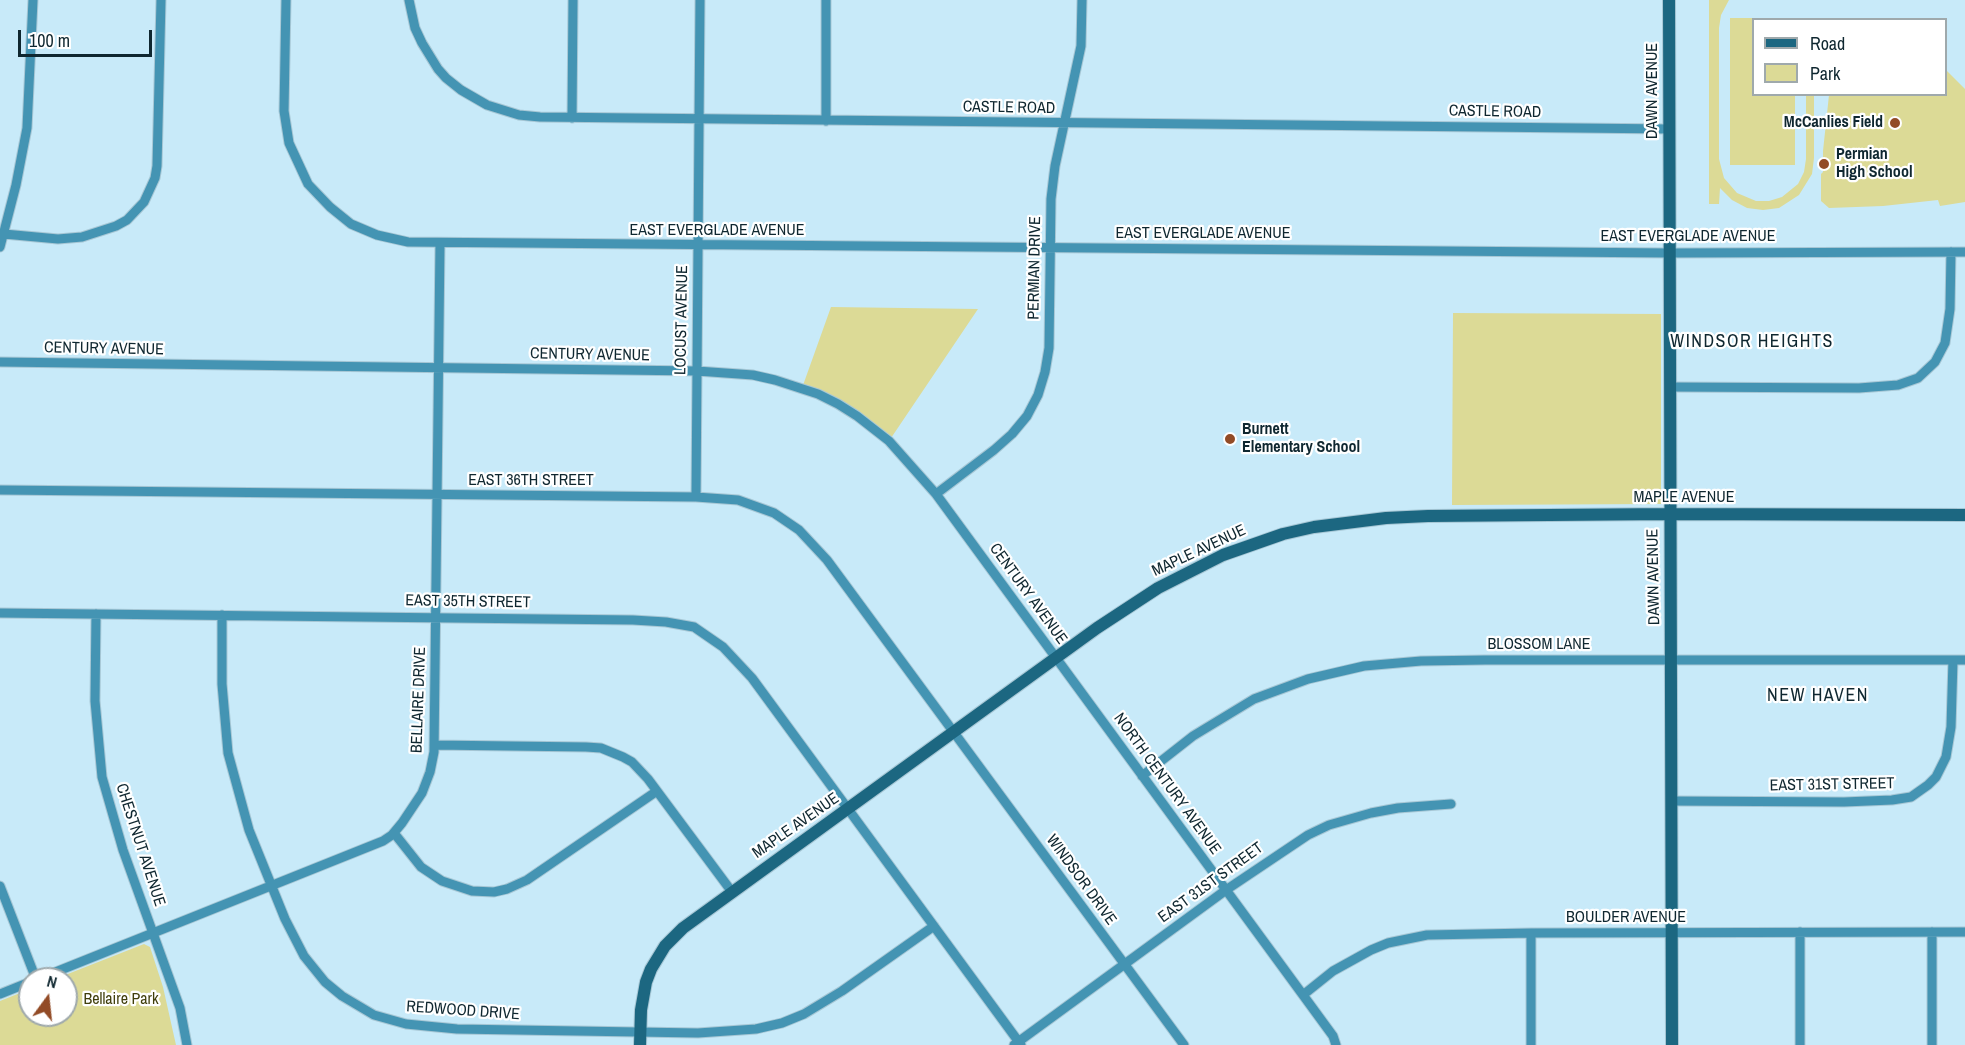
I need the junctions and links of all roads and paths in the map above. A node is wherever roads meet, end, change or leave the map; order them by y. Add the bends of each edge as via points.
1 (33, 0) edge
2 (161, 0) edge
3 (286, 0) edge
4 (409, 0) edge
5 (573, 0) edge
6 (700, 0) edge
7 (826, 0) edge
8 (1082, 0) edge
9 (1669, 0) edge
10 (572, 118) junction
11 (699, 120) junction
12 (826, 121) junction
13 (1065, 123) junction
14 (1670, 129) junction
15 (4, 234) junction
16 (440, 244) junction
17 (698, 246) junction
18 (0, 247) edge
19 (1051, 248) junction
20 (1951, 252) junction
21 (1965, 252) edge
22 (1670, 253) junction
23 (0, 362) edge
24 (438, 368) junction
25 (697, 371) junction
26 (1671, 387) junction
27 (0, 490) edge
28 (936, 494) junction
29 (437, 495) junction
30 (696, 497) junction
31 (1670, 514) junction
32 (1965, 515) edge
33 (0, 613) edge
34 (96, 614) junction
35 (222, 615) junction
36 (436, 617) junction
37 (1056, 658) junction
38 (1953, 660) junction
39 (1965, 660) edge
40 (1672, 661) junction
41 (954, 733) junction
42 (434, 745) junction
43 (1142, 776) junction
44 (657, 791) junction
45 (1672, 801) junction
46 (1451, 804) dead end
47 (848, 809) junction
48 (394, 833) junction
49 (0, 886) edge
50 (271, 886) junction
51 (1226, 890) junction
52 (732, 892) junction
53 (934, 926) junction
54 (1800, 932) junction
55 (1932, 932) junction
56 (1965, 932) edge
57 (154, 933) junction
58 (1531, 933) junction
59 (1672, 933) junction
60 (1124, 964) junction
61 (32, 967) edge
62 (68, 967) edge
63 (18, 987) edge
64 (0, 994) edge
65 (1303, 995) junction
66 (640, 1032) junction
67 (1018, 1044) edge
68 (187, 1045) edge
69 (640, 1045) edge
70 (1184, 1045) edge
71 (1336, 1045) edge
72 (1530, 1045) edge
73 (1672, 1045) edge
74 (1800, 1045) edge
75 (1932, 1045) edge

1 - 15 street via 27,128
2 - 15 street via 157,166 144,202 116,226 82,237 47,239
3 - 16 street, EAST EVERGLADE AVENUE via 284,111 289,142 308,184 351,224 376,235
4 - 10 street, CASTLE ROAD via 415,28 426,50 438,69 461,90 500,110
5 - 10 street
6 - 11 street, LOCUST AVENUE
7 - 12 street
8 - 13 street, PERMIAN DRIVE via 1081,46
9 - 14 street, DAWN AVENUE
10 - 11 street, CASTLE ROAD
11 - 12 street, CASTLE ROAD
11 - 17 street, LOCUST AVENUE
12 - 13 street, CASTLE ROAD
13 - 14 street, CASTLE ROAD
13 - 19 street, PERMIAN DRIVE via 1051,199
14 - 22 street, DAWN AVENUE
15 - 18 street
16 - 17 street, EAST EVERGLADE AVENUE
16 - 24 street, BELLAIRE DRIVE
17 - 19 street, EAST EVERGLADE AVENUE
17 - 25 street, LOCUST AVENUE
19 - 22 street, EAST EVERGLADE AVENUE
19 - 28 street, PERMIAN DRIVE via 1049,348 1038,395 1012,434
20 - 21 street, EAST EVERGLADE AVENUE
20 - 22 street, EAST EVERGLADE AVENUE
20 - 26 street via 1945,343 1928,370 1910,382 1859,388
22 - 26 street, DAWN AVENUE
23 - 24 street, CENTURY AVENUE
24 - 25 street, CENTURY AVENUE
24 - 29 street, BELLAIRE DRIVE
25 - 28 street, CENTURY AVENUE via 775,380 838,404 889,441
25 - 30 street, LOCUST AVENUE
26 - 31 street, DAWN AVENUE
27 - 29 street, EAST 36TH STREET
28 - 37 street, CENTURY AVENUE
29 - 30 street, EAST 36TH STREET
29 - 36 street, BELLAIRE DRIVE
30 - 41 street, EAST 36TH STREET via 756,505 799,530 826,560
31 - 32 street, MAPLE AVENUE
31 - 37 street, MAPLE AVENUE via 1396,518 1282,534 1184,573 1130,605
31 - 40 street, DAWN AVENUE
33 - 34 street, EAST 35TH STREET
34 - 35 street, EAST 35TH STREET
34 - 57 street, CHESTNUT AVENUE via 95,701 102,777 123,850
35 - 36 street, EAST 35TH STREET
35 - 50 street, REDWOOD DRIVE via 228,753 249,830
36 - 42 street, BELLAIRE DRIVE
36 - 47 street, EAST 35TH STREET via 633,620 694,627 723,647 752,678
37 - 41 street, MAPLE AVENUE
37 - 43 street, NORTH CENTURY AVENUE
38 - 39 street, BLOSSOM LANE
38 - 40 street, BLOSSOM LANE
38 - 45 street, EAST 31ST STREET via 1946,757 1936,777 1911,797 1854,802
40 - 43 street, BLOSSOM LANE via 1421,661 1334,672 1281,688 1230,712
40 - 45 street, DAWN AVENUE
41 - 47 street, MAPLE AVENUE
41 - 60 street, WINDSOR DRIVE
42 - 44 street via 601,748 632,762
42 - 48 street, BELLAIRE DRIVE via 422,793
43 - 51 street, NORTH CENTURY AVENUE
44 - 48 street via 527,880 494,892 460,888 436,878 421,867
44 - 52 street
45 - 59 street, DAWN AVENUE
46 - 51 street, EAST 31ST STREET via 1371,813 1329,825 1296,842
47 - 52 street, MAPLE AVENUE
47 - 53 street, EAST 35TH STREET
48 - 50 street, BELLAIRE DRIVE via 368,848
49 - 61 street
50 - 57 street, BELLAIRE DRIVE
50 - 66 street, REDWOOD DRIVE via 294,940 313,969 342,996 374,1015 423,1027
51 - 60 street, EAST 31ST STREET
51 - 65 street, NORTH CENTURY AVENUE
52 - 66 street, MAPLE AVENUE via 665,945 646,982
53 - 66 street, REDWOOD DRIVE via 842,991 782,1023 721,1032
53 - 67 street, EAST 35TH STREET
54 - 55 street, BOULDER AVENUE
54 - 59 street, BOULDER AVENUE
54 - 74 street
55 - 56 street, BOULDER AVENUE
55 - 75 street
57 - 62 street, BELLAIRE DRIVE
57 - 68 street, CHESTNUT AVENUE via 180,1008
58 - 59 street, BOULDER AVENUE
58 - 65 street, BOULDER AVENUE via 1427,935 1388,943 1333,971
58 - 72 street
59 - 73 street, DAWN AVENUE
60 - 67 street, EAST 31ST STREET
60 - 70 street, WINDSOR DRIVE
63 - 64 street
65 - 71 street, NORTH CENTURY AVENUE
66 - 69 street, MAPLE AVENUE

